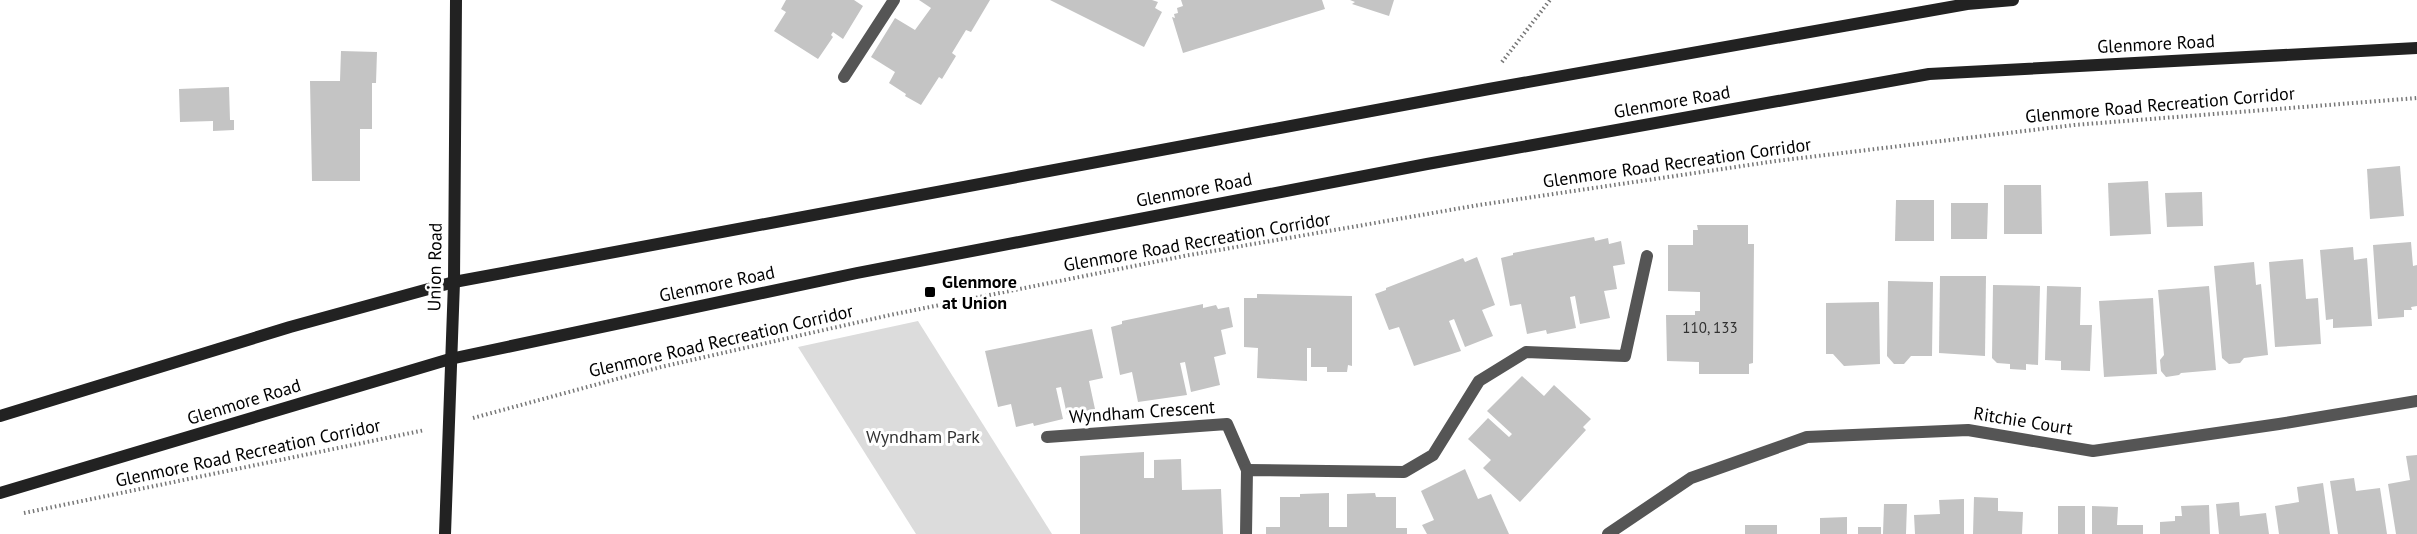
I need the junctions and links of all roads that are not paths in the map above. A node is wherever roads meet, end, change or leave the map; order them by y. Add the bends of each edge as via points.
1 (456, 0) edge
2 (894, 0) edge
3 (2013, 0) edge
4 (2417, 48) edge
5 (843, 77) dead end
6 (1647, 256) dead end
7 (454, 282) junction
8 (450, 359) junction
9 (2417, 401) edge
10 (0, 416) edge
11 (1047, 437) dead end
12 (1247, 470) junction
13 (0, 493) edge
14 (445, 534) edge
15 (1246, 534) edge
16 (1608, 534) edge

1 - 7 main road, Union Road
2 - 5 street
3 - 7 main road via 1967,4 1489,88
4 - 8 main road, Glenmore Road via 1929,74 962,253
6 - 12 street via 1625,356 1526,352 1479,381 1433,455 1404,472
7 - 8 main road, Union Road
7 - 10 main road via 290,327
8 - 13 main road, Glenmore Road
8 - 14 main road, Union Road
9 - 16 street, Ritchie Court via 2093,451 1968,430 1807,437 1691,478
11 - 12 street, Wyndham Crescent via 1227,424
12 - 15 street, Wyndham Crescent

